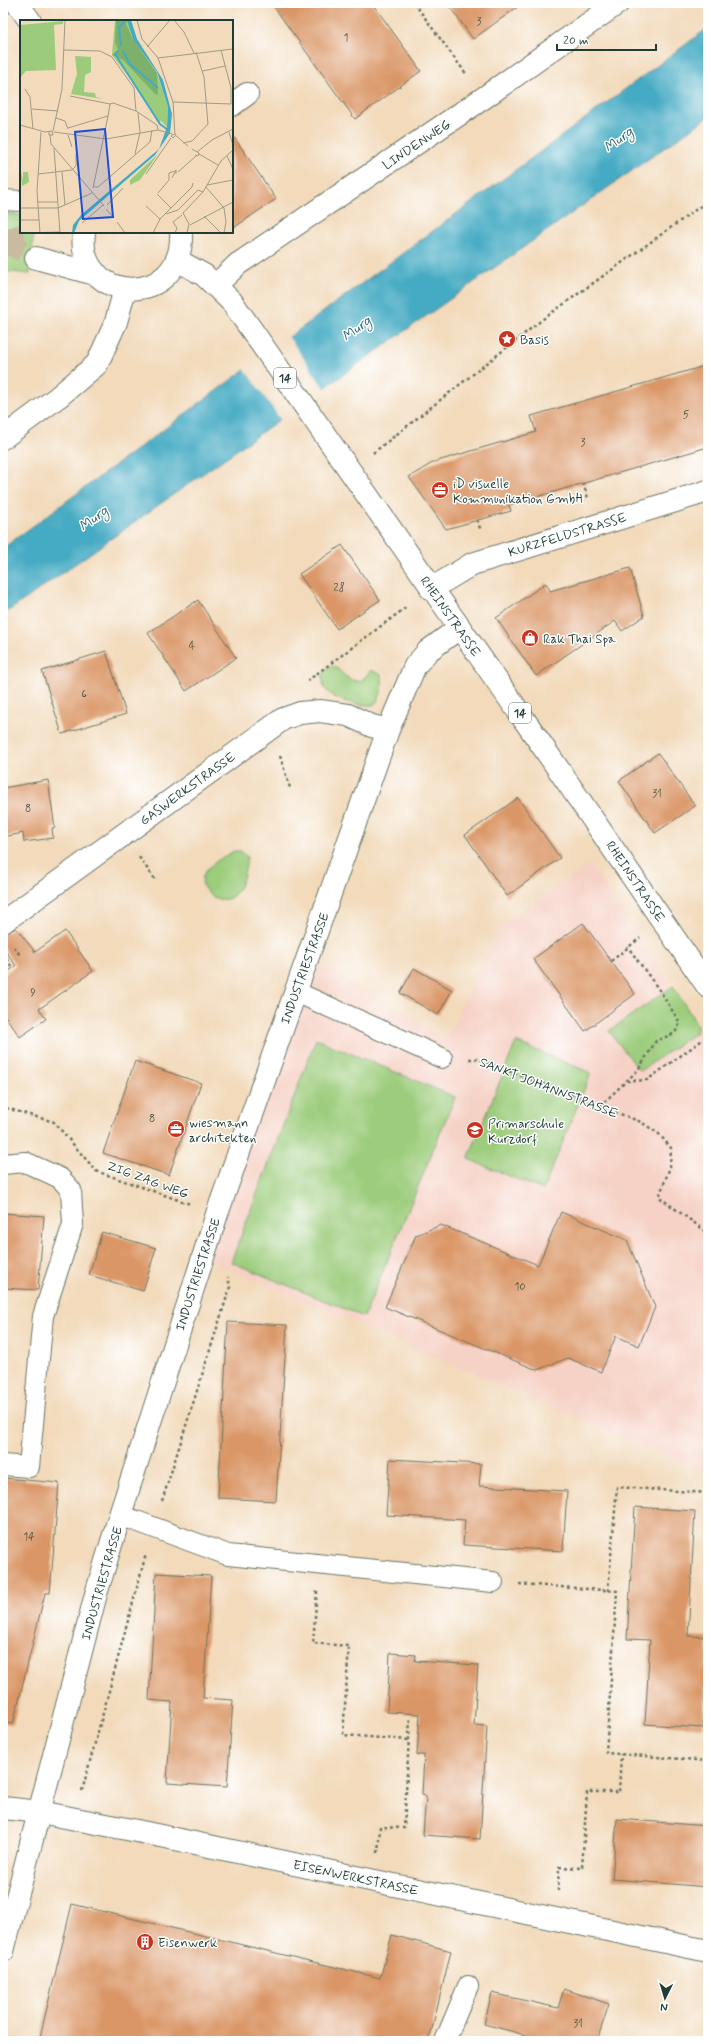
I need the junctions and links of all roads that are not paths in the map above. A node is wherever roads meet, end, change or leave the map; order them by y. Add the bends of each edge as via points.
1 (17, 3) edge
2 (618, 3) edge
3 (29, 20) edge
4 (3, 200) edge
5 (20, 201) edge
6 (84, 233) edge
7 (181, 233) edge
8 (36, 258) tunnel mouth
9 (177, 260) junction
10 (98, 275) junction
11 (216, 284) junction
12 (125, 289) junction
13 (3, 438) edge
14 (708, 491) edge
15 (423, 595) junction
16 (459, 628) junction
17 (388, 730) junction
18 (3, 922) edge
19 (708, 987) edge
20 (296, 992) junction
21 (442, 1058) road end
22 (3, 1164) edge
23 (3, 1465) edge
24 (120, 1515) junction
25 (493, 1582) road end
26 (3, 1808) edge
27 (40, 1812) junction
28 (3, 1951) edge
29 (708, 1951) edge
30 (468, 1986) dead end
31 (445, 2041) edge

1 - 3 street
2 - 11 street, LINDENWEG via 238,264
4 - 5 lane
6 - 10 street via 84,253
7 - 9 street
8 - 10 street
9 - 11 street, RHEINSTRASSE / 14
9 - 12 street via 170,272 160,281 148,287
10 - 12 street via 108,283
11 - 15 street, RHEINSTRASSE / 14 via 240,314 329,442
12 - 13 street via 116,322 97,364
14 - 15 street, KURZFELDSTRASSE via 472,564
15 - 16 street, RHEINSTRASSE / 14
16 - 17 street, INDUSTRIESTRASSE via 428,651 415,666
16 - 19 street, RHEINSTRASSE / 14
17 - 18 street, GASWERKSTRASSE via 348,715 320,711 300,713 283,719
17 - 20 street, INDUSTRIESTRASSE
20 - 21 lane
20 - 24 street, INDUSTRIESTRASSE via 217,1214
22 - 23 lane via 25,1162 60,1178 71,1190 73,1224 43,1316 29,1467
24 - 25 lane via 228,1555
24 - 27 street, INDUSTRIESTRASSE via 96,1594
26 - 27 street, EISENWERKSTRASSE
27 - 28 street, INDUSTRIESTRASSE
27 - 29 street, EISENWERKSTRASSE
30 - 31 lane

